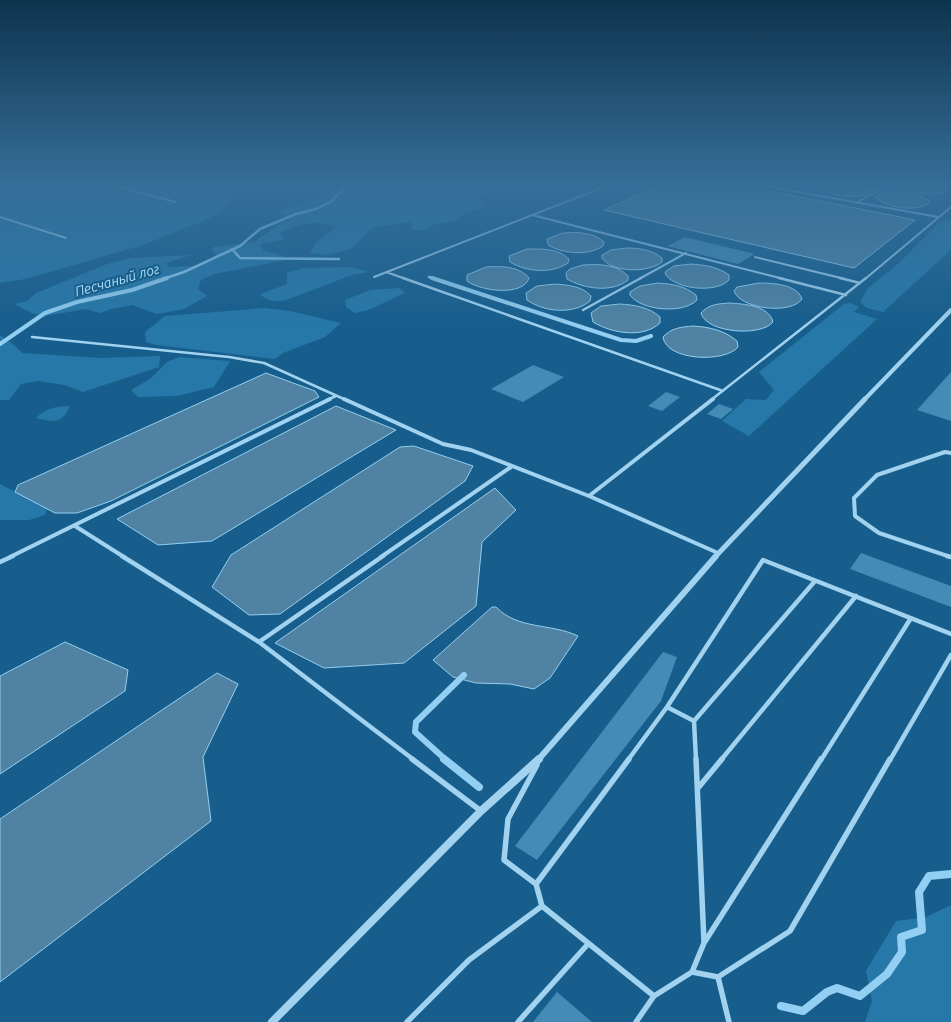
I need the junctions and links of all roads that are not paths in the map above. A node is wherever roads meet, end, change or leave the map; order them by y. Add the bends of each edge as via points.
1 (48, 233) edge
2 (487, 233) edge
3 (604, 233) edge
4 (919, 233) edge
5 (66, 238) dead end
6 (686, 253) junction
7 (755, 257) dead end
8 (386, 272) junction
9 (374, 276) dead end
10 (860, 283) junction
11 (846, 294) junction
12 (583, 310) dead end
13 (951, 310) edge
14 (32, 337) dead end
15 (724, 390) junction
16 (336, 396) junction
17 (951, 453) edge
18 (511, 467) junction
19 (589, 496) junction
20 (75, 526) junction
21 (718, 552) junction
22 (951, 557) edge
23 (0, 562) edge
24 (815, 581) junction
25 (856, 596) junction
26 (911, 618) junction
27 (951, 634) edge
28 (259, 642) junction
29 (951, 655) edge
30 (667, 707) junction
31 (694, 721) junction
32 (542, 756) junction
33 (698, 788) junction
34 (481, 811) junction
35 (536, 884) junction
36 (542, 906) junction
37 (704, 943) junction
38 (588, 944) junction
39 (692, 972) junction
40 (718, 977) junction
41 (654, 996) junction
42 (272, 1022) edge
43 (408, 1022) edge
44 (518, 1022) edge
45 (636, 1022) edge
46 (729, 1022) edge

1 - 5 lane
2 - 8 lane
3 - 6 lane
4 - 10 lane
6 - 11 lane
6 - 12 lane
7 - 10 lane
8 - 9 lane
8 - 15 lane
10 - 11 lane
11 - 15 lane
13 - 21 street
14 - 16 lane via 264,363
15 - 19 lane
16 - 18 lane via 443,444 471,450
16 - 20 lane
17 - 22 lane via 945,452 877,475 854,498 855,516 879,533
18 - 19 lane
18 - 28 lane
19 - 21 lane
20 - 23 lane
20 - 28 lane
21 - 32 street
24 - 25 lane
24 - 30 lane via 763,560
24 - 31 lane
25 - 26 lane
25 - 33 lane
26 - 27 lane
26 - 37 lane
28 - 34 lane
29 - 40 lane via 790,932
30 - 31 lane
30 - 35 lane
31 - 33 lane
32 - 34 street
32 - 35 lane via 508,818 504,860
33 - 37 lane
34 - 42 street
35 - 36 lane
36 - 38 lane
36 - 43 lane via 469,960
37 - 39 lane
38 - 41 lane
38 - 44 lane
39 - 40 lane
39 - 41 lane
40 - 46 lane
41 - 45 lane

